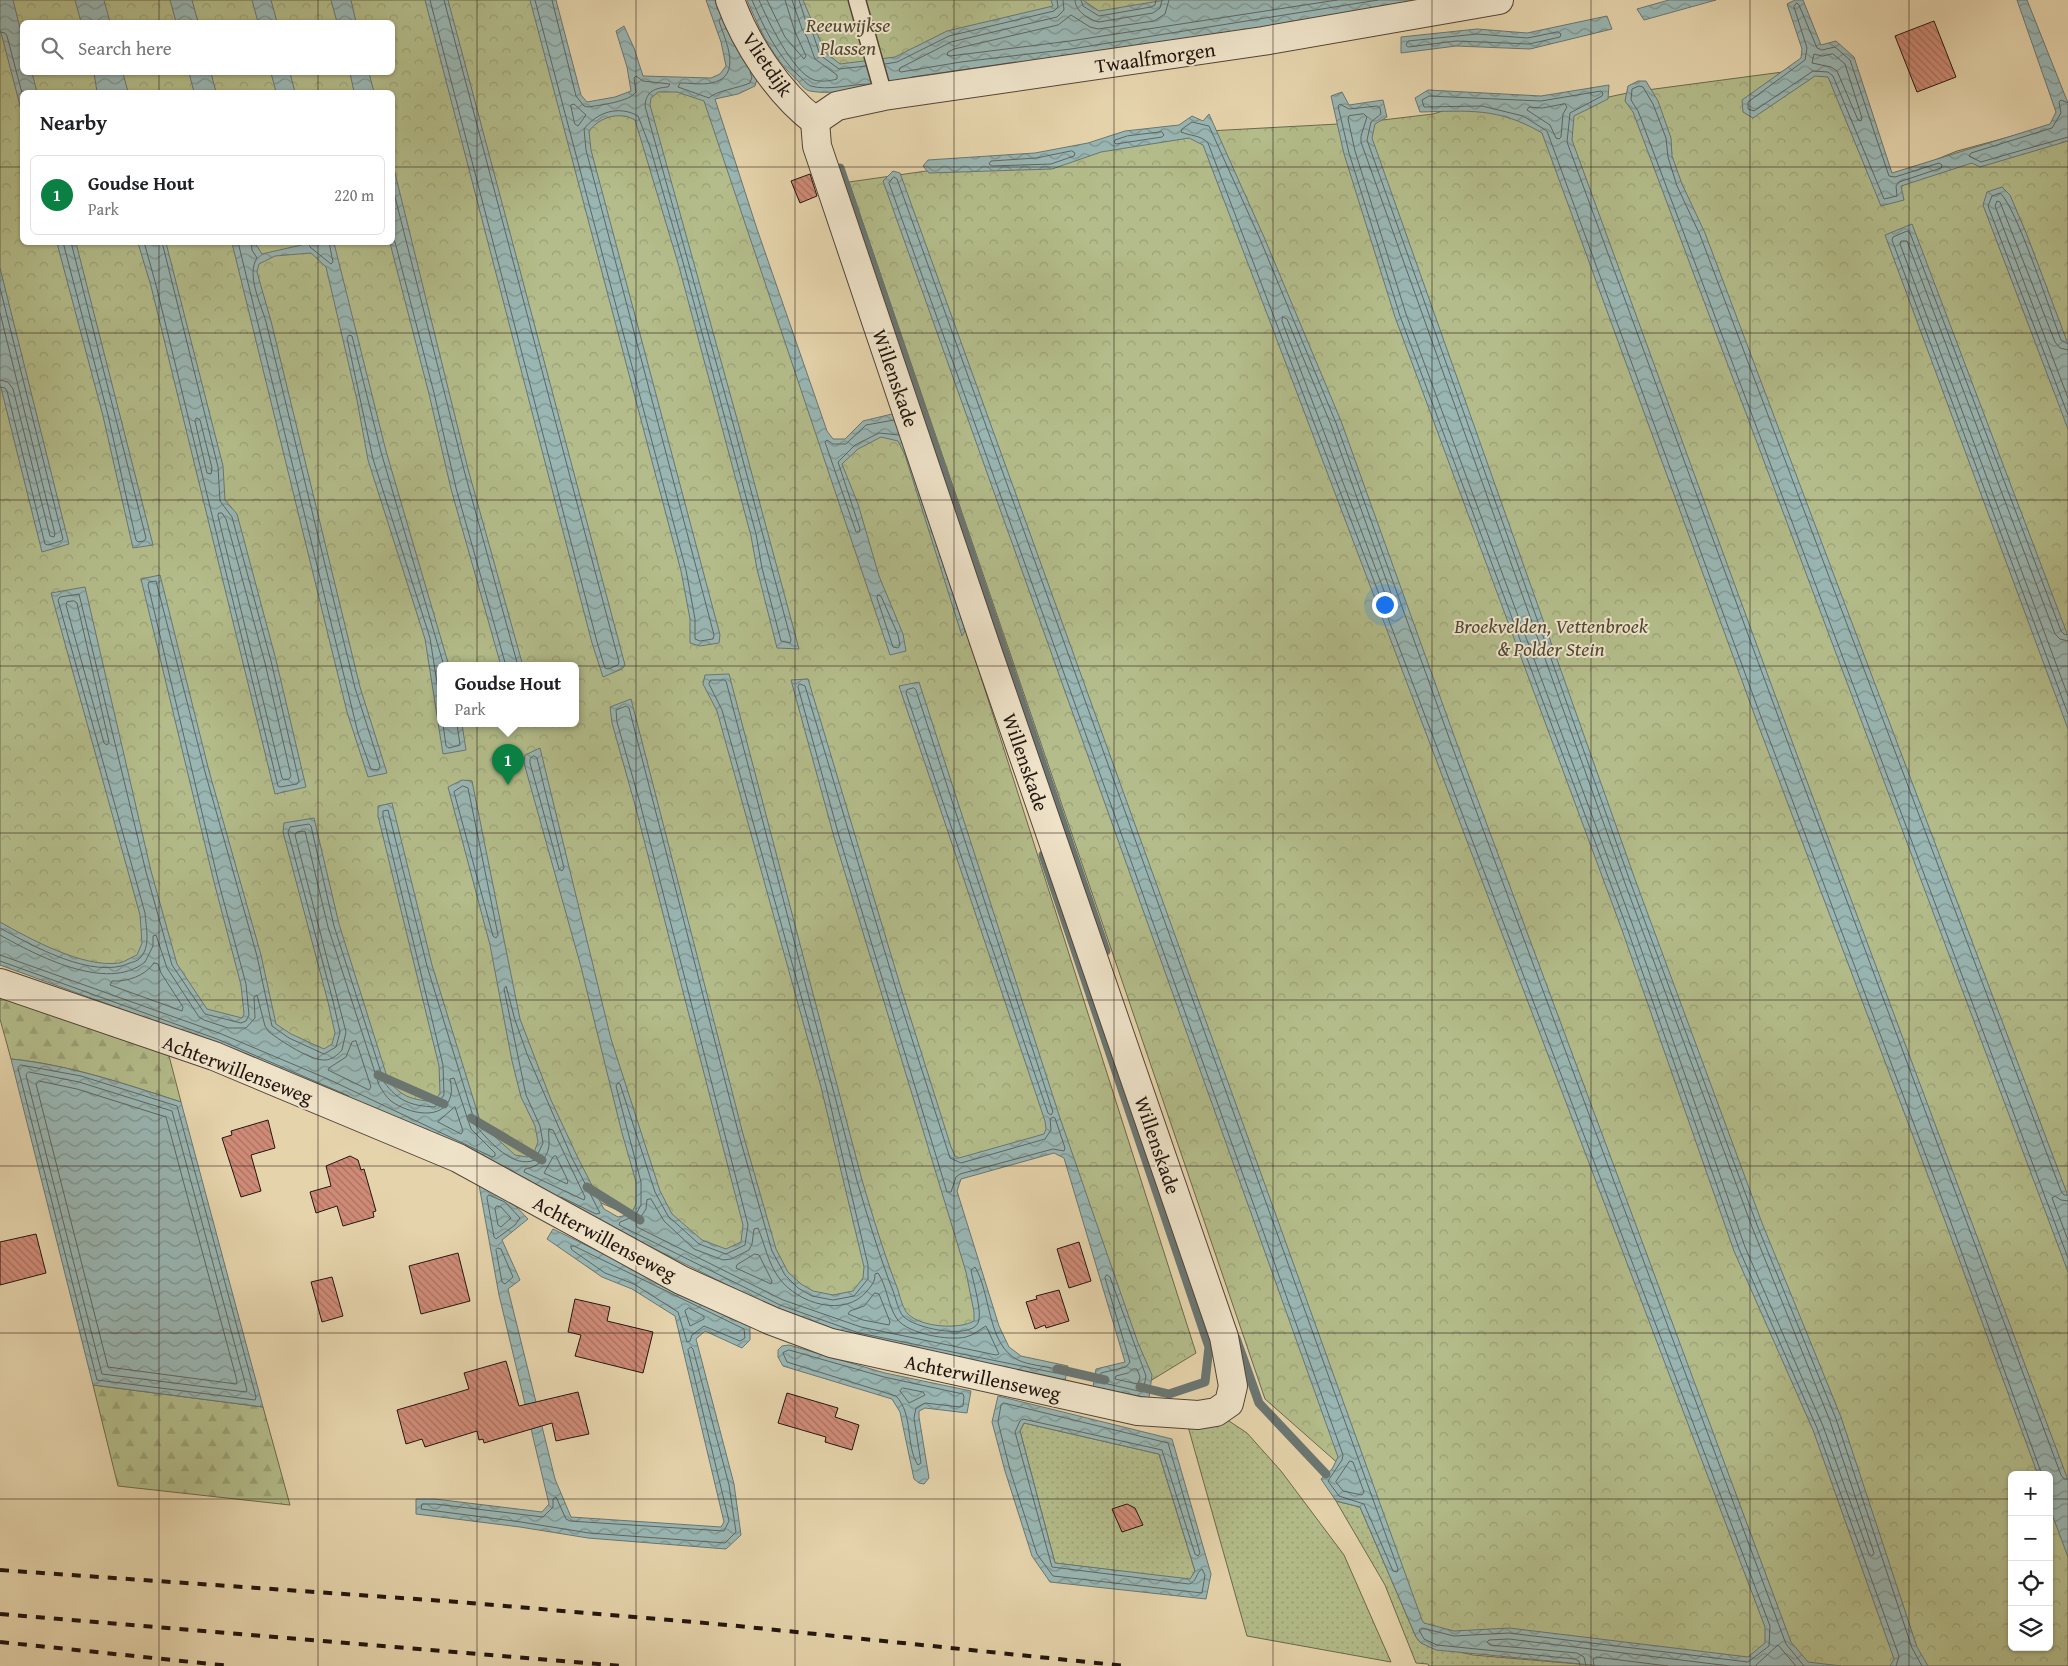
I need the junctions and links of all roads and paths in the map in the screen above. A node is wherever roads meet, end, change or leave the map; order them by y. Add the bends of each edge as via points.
1 (730, 0) edge
2 (857, 0) edge
3 (1499, 0) edge
4 (883, 93) junction
5 (815, 121) junction
6 (0, 983) edge
7 (1229, 1403) joint

1 - 5 street, Vlietdijk via 763,65 798,108
2 - 4 lane
3 - 4 street, Twaalfmorgen via 1262,41
4 - 5 street, Twaalfmorgen via 837,106
5 - 7 street, Willenskade via 817,146 1224,1337 1233,1386
6 - 7 street, Achterwillenseweg via 214,1056 458,1158 681,1280 772,1321 831,1343 1138,1411 1198,1415 1216,1412

